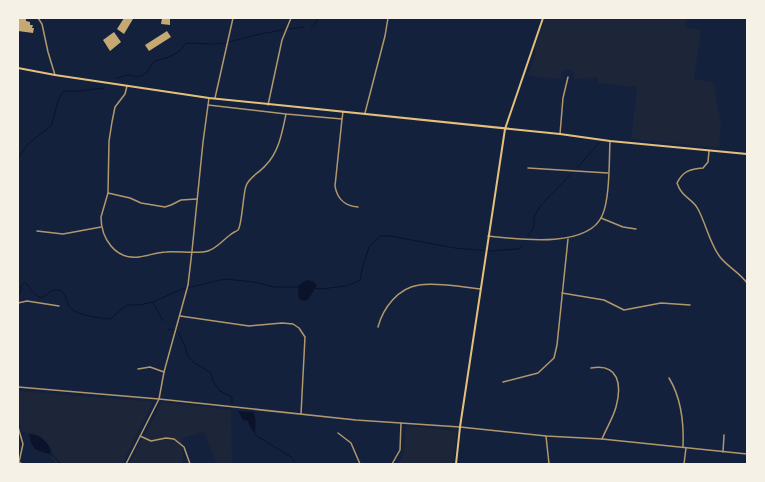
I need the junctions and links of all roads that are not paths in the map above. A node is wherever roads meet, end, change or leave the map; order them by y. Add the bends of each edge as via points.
1 (38, 18) edge
2 (233, 18) edge
3 (291, 18) edge
4 (388, 18) edge
5 (543, 18) edge
6 (18, 68) edge
7 (55, 75) junction
8 (568, 77) dead end
9 (127, 85) junction
10 (209, 98) junction
11 (215, 98) junction
12 (268, 104) junction
13 (208, 105) junction
14 (344, 111) junction
15 (286, 114) junction
16 (365, 114) junction
17 (342, 119) junction
18 (505, 129) junction
19 (560, 134) junction
20 (610, 141) junction
21 (709, 151) junction
22 (747, 154) edge
23 (528, 168) dead end
24 (608, 173) junction
25 (108, 193) junction
26 (197, 200) junction
27 (358, 207) dead end
28 (601, 218) junction
29 (101, 227) junction
30 (636, 229) dead end
31 (36, 231) dead end
32 (488, 236) junction
33 (568, 239) junction
34 (192, 251) junction
35 (747, 283) edge
36 (480, 289) junction
37 (562, 293) junction
38 (18, 303) edge
39 (690, 305) dead end
40 (60, 306) dead end
41 (180, 316) junction
42 (378, 327) dead end
43 (591, 368) dead end
44 (138, 369) dead end
45 (164, 372) junction
46 (669, 378) dead end
47 (503, 382) dead end
48 (18, 387) edge
49 (159, 399) junction
50 (301, 414) junction
51 (401, 423) junction
52 (460, 427) junction
53 (18, 428) edge
54 (338, 433) dead end
55 (724, 435) dead end
56 (140, 436) junction
57 (546, 436) junction
58 (602, 439) junction
59 (683, 447) junction
60 (686, 448) junction
61 (723, 452) junction
62 (747, 454) edge
63 (19, 461) edge
64 (22, 464) edge
65 (126, 464) edge
66 (190, 464) edge
67 (360, 464) edge
68 (392, 464) edge
69 (456, 464) edge
70 (549, 464) edge
71 (684, 464) edge

1 - 7 street via 42,24
2 - 11 street
3 - 12 street via 282,40
4 - 16 street
5 - 18 main road
6 - 7 main road
7 - 9 main road
8 - 19 street via 563,98
9 - 10 main road
9 - 25 street via 125,94 115,107 111,127
10 - 11 main road
10 - 13 street
11 - 12 main road
12 - 14 main road
13 - 15 street
13 - 26 street
14 - 16 main road
14 - 17 street
15 - 17 street
15 - 34 street via 276,152 246,184 239,228 209,251
16 - 18 main road
17 - 27 street via 336,194 344,203
18 - 19 main road
18 - 32 main road
19 - 20 main road
20 - 21 main road
20 - 24 street
21 - 22 main road
21 - 35 street via 708,162 702,168 690,169 680,176 677,183 680,191 697,208 720,258
23 - 24 street
24 - 28 street via 606,206
25 - 26 street via 165,207 181,200
25 - 29 street via 101,216
26 - 34 street
28 - 30 street
28 - 33 street via 592,228
29 - 31 street via 63,234
29 - 34 street via 105,239 114,249 130,256
32 - 33 street via 520,240
32 - 36 main road
33 - 37 street
34 - 41 street via 188,285
36 - 42 street via 420,285 407,289 385,309
36 - 52 main road
37 - 39 street via 604,300 624,310 661,303
37 - 47 street via 554,358 538,373
38 - 40 street via 27,301
41 - 45 street
41 - 50 street via 249,326 293,324 299,328 305,337
43 - 58 street via 606,368 614,373 619,382 616,408
44 - 45 street via 150,368
45 - 49 street
46 - 59 street via 677,390 684,424
48 - 49 street
49 - 50 street
49 - 56 street
50 - 51 street
51 - 52 street
51 - 68 street via 400,450
52 - 57 street
52 - 69 main road
53 - 63 street via 23,444
54 - 67 street via 351,443
55 - 61 street
56 - 65 street
56 - 66 street via 151,441 174,439 184,447
57 - 58 street
57 - 70 street
58 - 59 street
59 - 60 street
60 - 61 street
60 - 71 street
61 - 62 street
63 - 64 street

